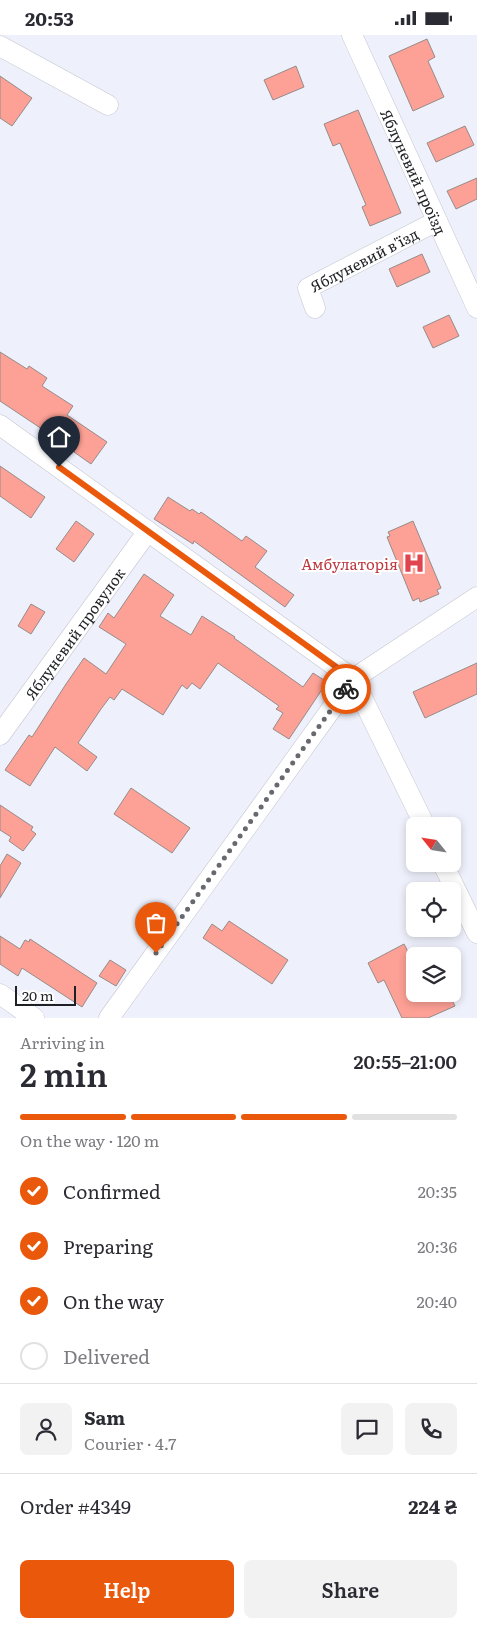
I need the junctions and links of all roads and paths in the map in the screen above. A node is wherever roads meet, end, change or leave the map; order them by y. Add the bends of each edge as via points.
1 (352, 35) edge
2 (0, 46) edge
3 (108, 105) dead end
4 (438, 221) junction
5 (477, 307) edge
6 (315, 308) dead end
7 (0, 425) edge
8 (148, 531) junction
9 (477, 597) edge
10 (353, 679) junction
11 (0, 735) edge
12 (421, 817) edge
13 (447, 873) edge
14 (477, 933) edge
15 (0, 994) edge
16 (34, 1018) edge
17 (110, 1018) edge

1 - 4 street, Яблуневий проїзд
2 - 3 street
4 - 5 street, Яблуневий проїзд
4 - 6 street, Яблуневий в'їзд via 308,289
7 - 8 street
8 - 10 street
8 - 11 street, Яблуневий провулок
9 - 10 street
10 - 12 street
10 - 17 street
13 - 14 street
15 - 16 street

